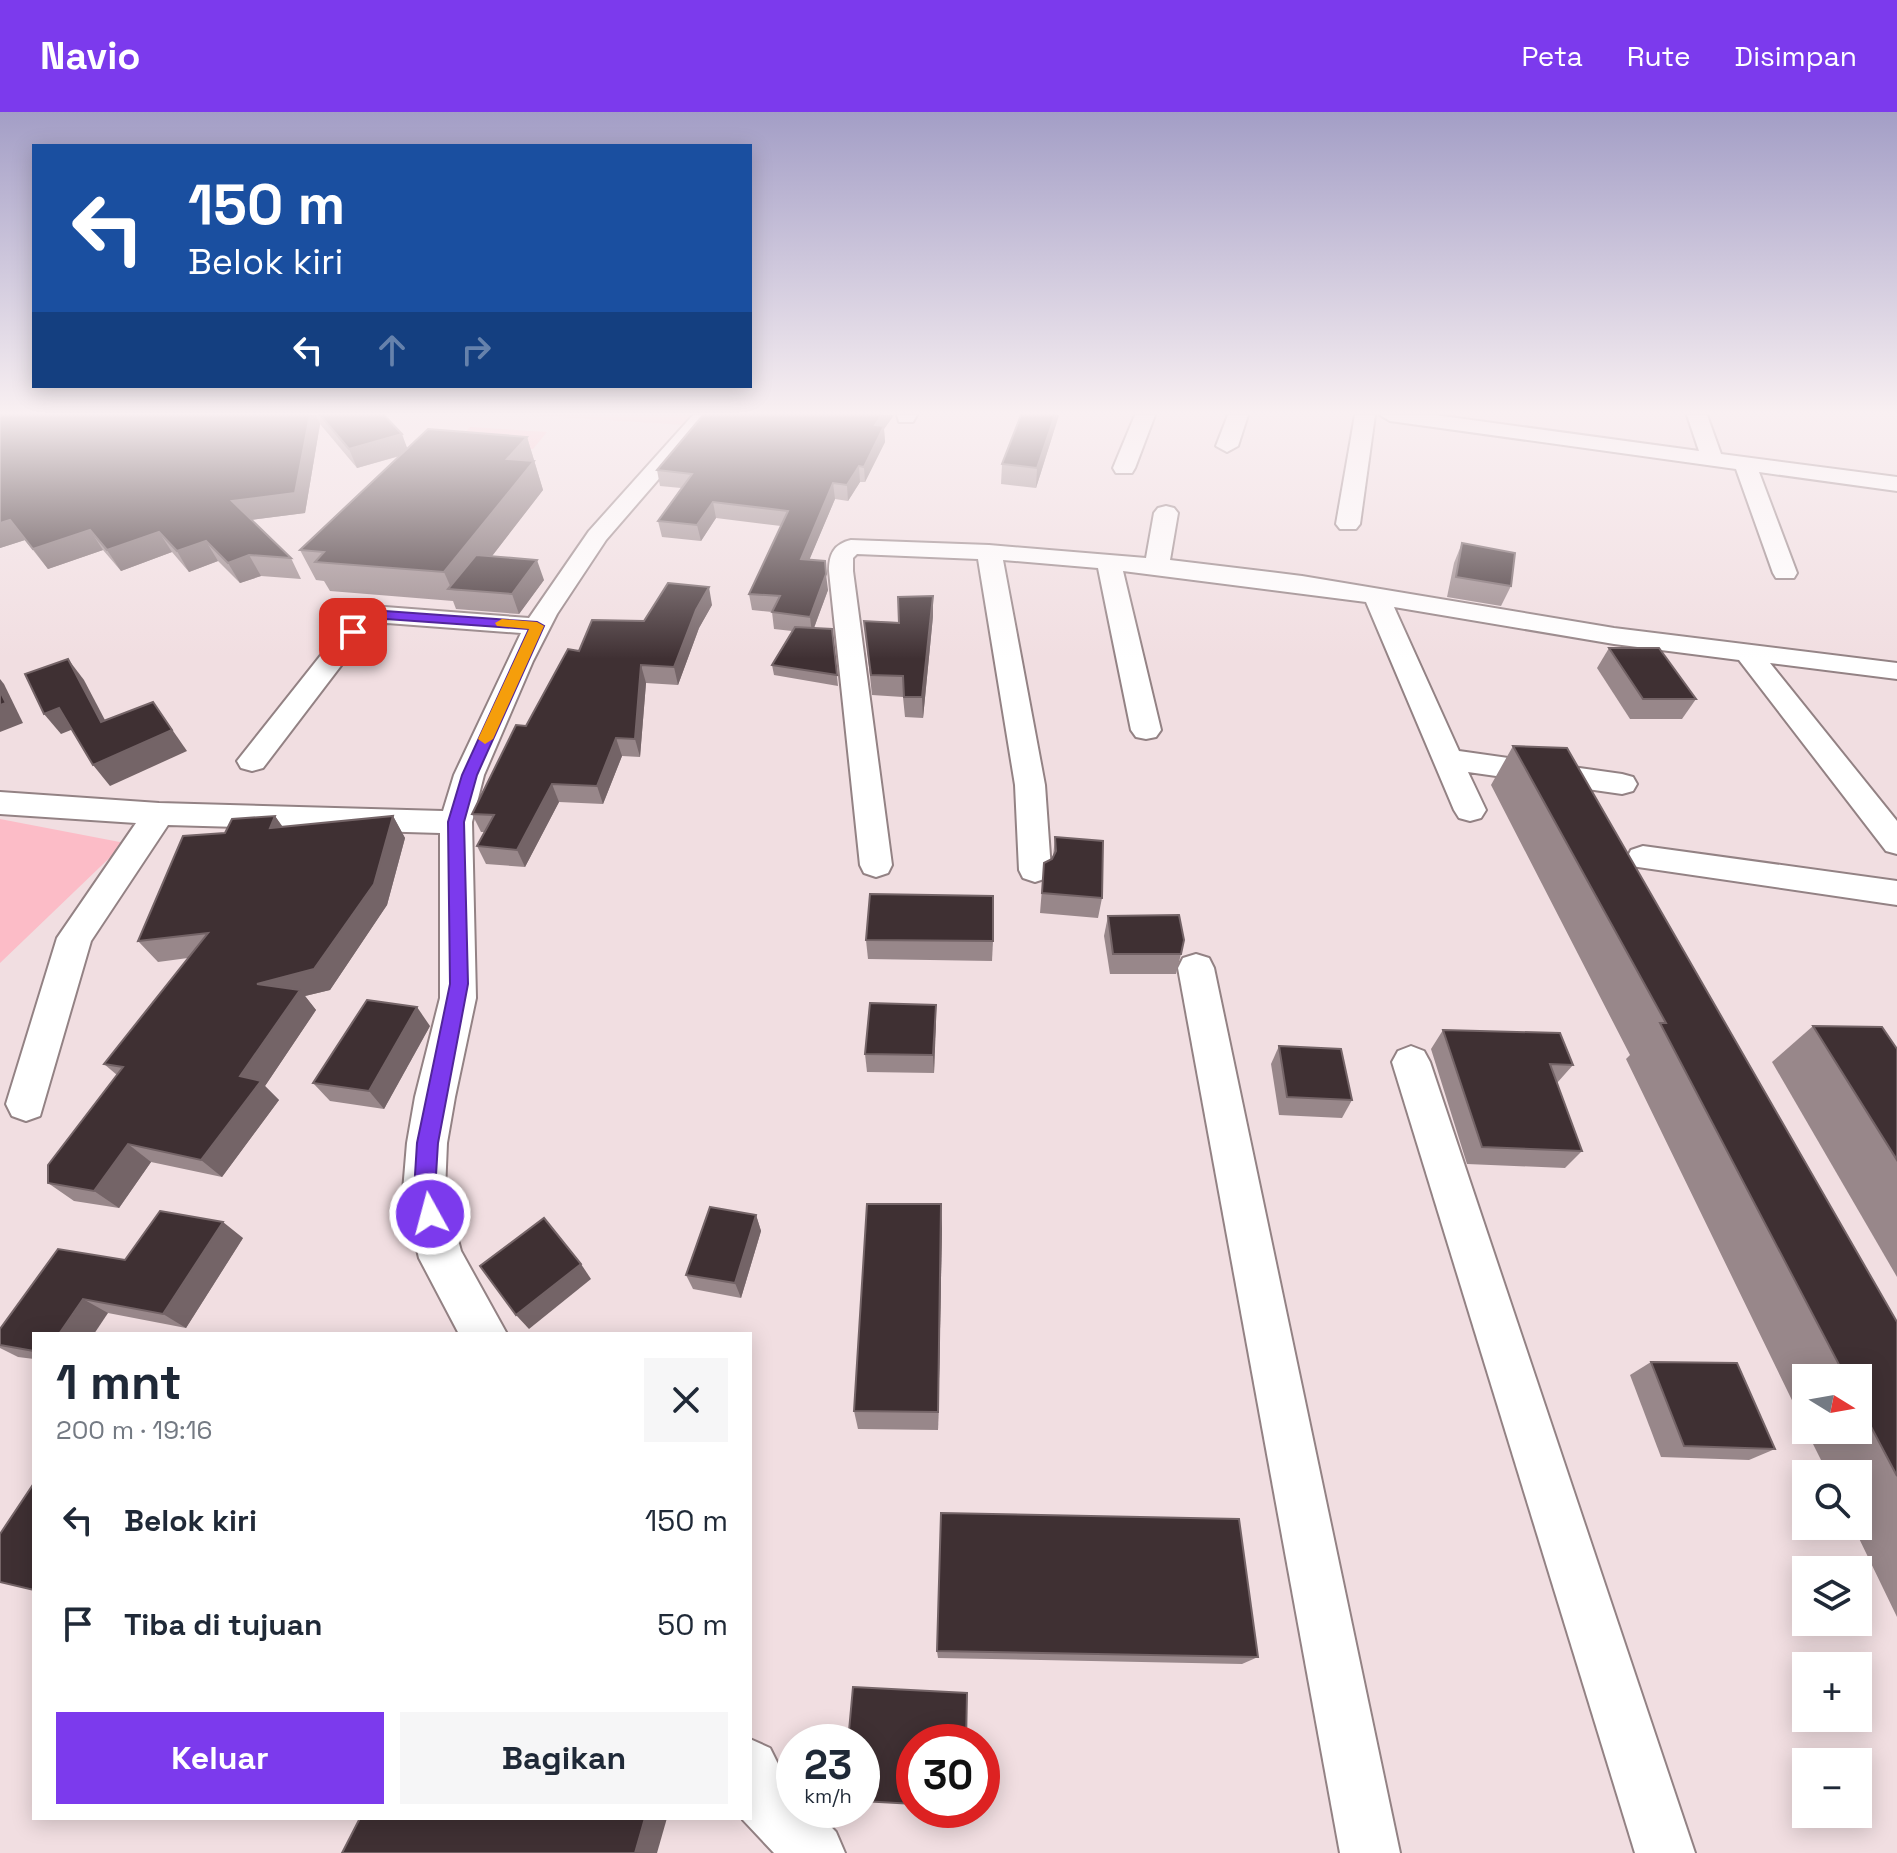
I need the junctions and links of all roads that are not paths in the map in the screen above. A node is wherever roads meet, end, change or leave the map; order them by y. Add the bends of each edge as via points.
1 (632, 496) edge
2 (1352, 496) edge
3 (1757, 496) edge
4 (1166, 513) dead end
5 (1348, 524) dead end
6 (989, 552) junction
7 (1109, 562) junction
8 (1157, 566) junction
9 (1785, 573) dead end
10 (1376, 596) junction
11 (537, 626) junction
12 (1749, 655) junction
13 (1897, 671) edge
14 (1146, 730) dead end
15 (1446, 759) junction
16 (252, 761) dead end
17 (1622, 784) dead end
18 (0, 803) edge
19 (1470, 810) dead end
20 (159, 814) junction
21 (456, 822) junction
22 (1897, 843) edge
23 (1643, 858) dead end
24 (876, 865) dead end
25 (1035, 870) dead end
26 (1897, 893) edge
27 (1196, 968) dead end
28 (1411, 1062) dead end
29 (26, 1104) dead end
30 (483, 1332) edge
31 (752, 1772) edge
32 (815, 1853) edge
33 (1370, 1853) edge
34 (1665, 1853) edge

1 - 11 street via 569,573
2 - 5 street
3 - 9 street
4 - 8 street
6 - 7 street
6 - 24 street via 868,545 851,547 841,556
6 - 25 street via 1030,785
7 - 8 street
7 - 14 street
8 - 10 street
10 - 12 street via 1514,622
10 - 15 street
11 - 16 street via 395,615 368,621 353,632
11 - 21 street via 469,775
12 - 13 street
12 - 22 street
15 - 17 street
15 - 19 street
18 - 20 street
20 - 21 street
20 - 29 street via 74,938
21 - 30 street via 459,984 427,1143 424,1191 441,1258
23 - 26 street
27 - 33 street
28 - 34 street
31 - 32 street via 764,1799

